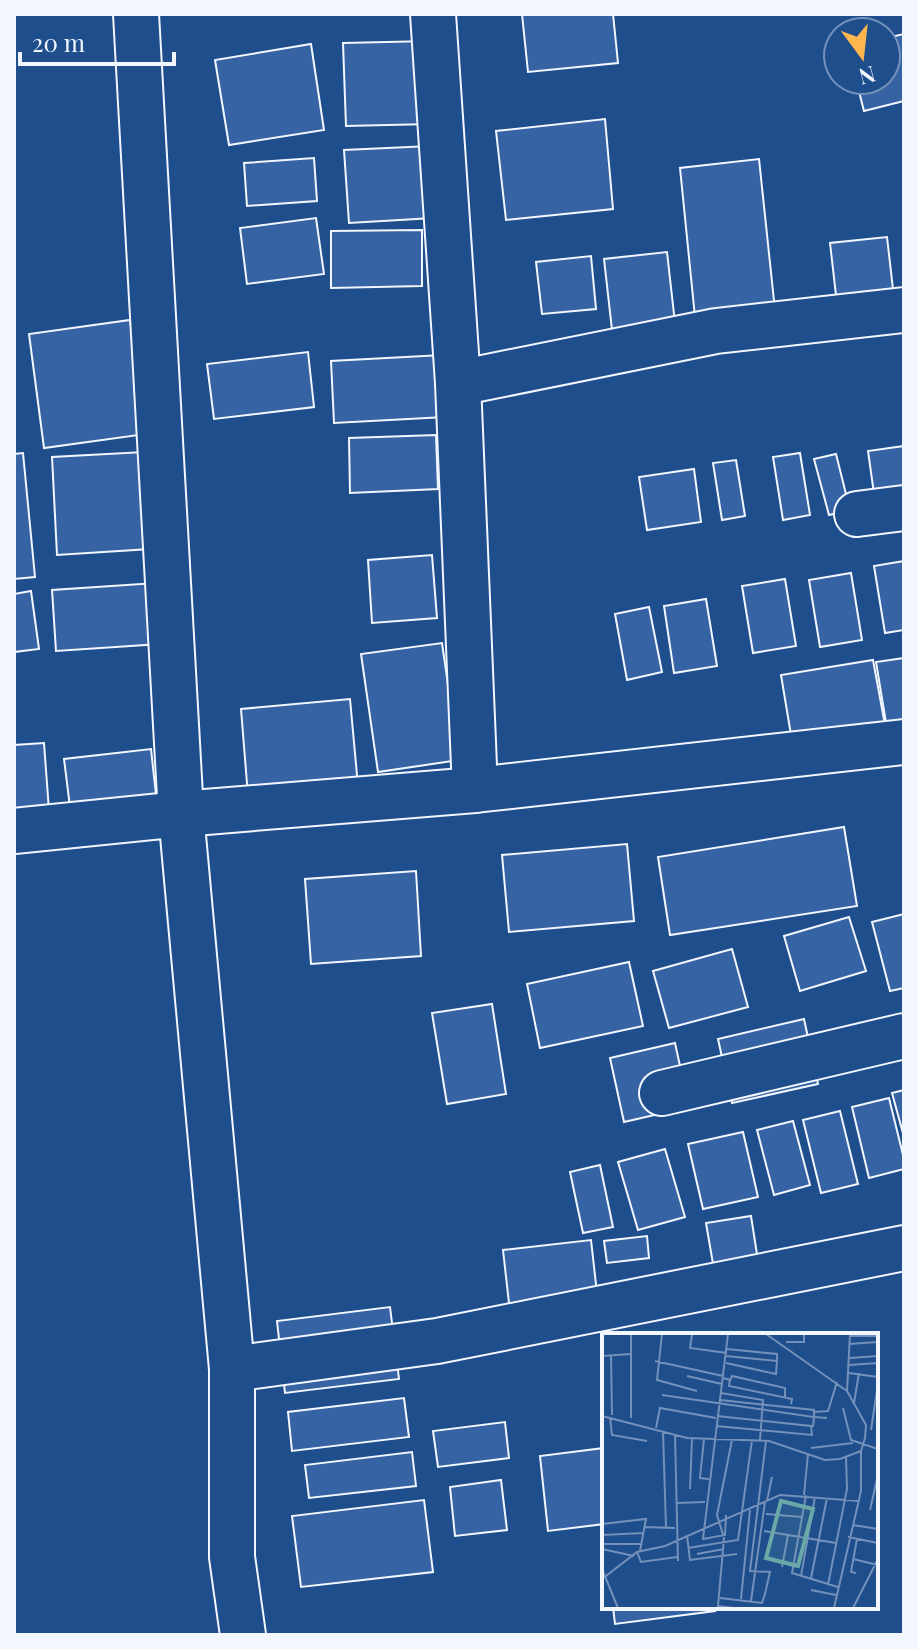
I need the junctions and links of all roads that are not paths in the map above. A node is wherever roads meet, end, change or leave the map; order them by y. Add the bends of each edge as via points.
1 (136, 14) edge
2 (433, 14) edge
3 (904, 310) edge
4 (458, 383) junction
5 (904, 508) edge
6 (857, 514) dead end
7 (904, 742) edge
8 (475, 790) junction
9 (181, 814) junction
10 (14, 831) edge
11 (904, 1036) edge
12 (662, 1093) dead end
13 (904, 1248) edge
14 (232, 1369) junction
15 (243, 1635) edge

1 - 9 street
2 - 4 street
3 - 4 street via 716,331
4 - 8 street
5 - 6 street
7 - 8 street
8 - 9 street
9 - 10 street
9 - 14 street
11 - 12 street
13 - 14 street via 437,1341
14 - 15 street via 232,1557

